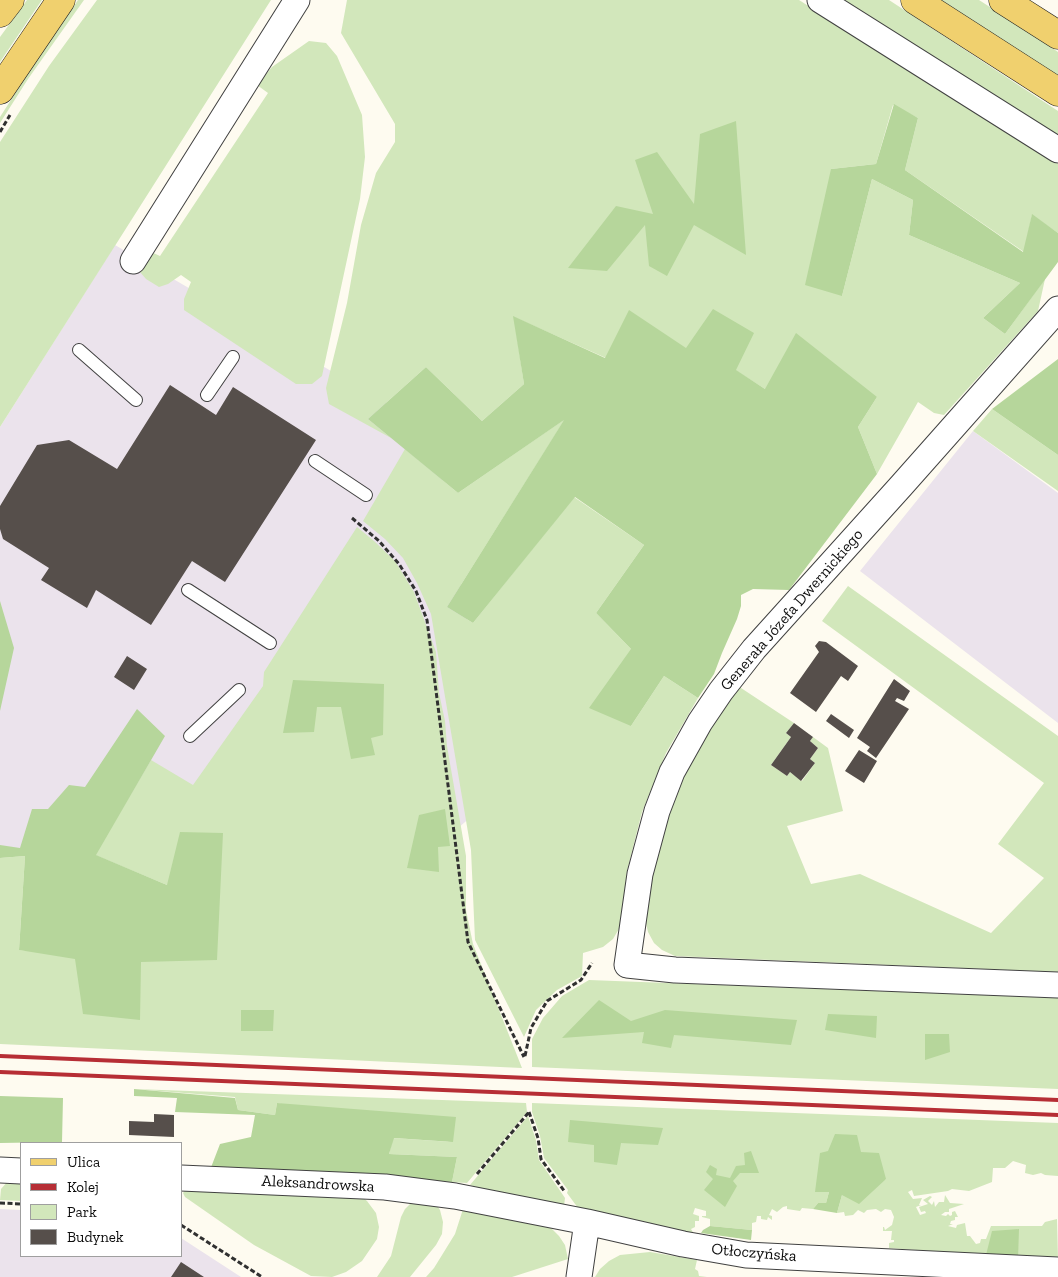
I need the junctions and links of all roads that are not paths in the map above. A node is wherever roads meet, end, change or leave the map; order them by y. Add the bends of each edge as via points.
1 (10, 0) edge
2 (61, 0) edge
3 (297, 0) edge
4 (820, 0) edge
5 (915, 0) edge
6 (1003, 0) edge
7 (0, 13) edge
8 (1058, 35) edge
9 (0, 90) edge
10 (1058, 92) edge
11 (1058, 150) edge
12 (133, 261) dead end
13 (1058, 309) edge
14 (80, 350) dead end
15 (233, 357) dead end
16 (207, 395) dead end
17 (136, 400) dead end
18 (314, 462) dead end
19 (366, 495) dead end
20 (188, 590) dead end
21 (270, 643) dead end
22 (239, 690) dead end
23 (190, 736) dead end
24 (1058, 985) edge
25 (0, 1170) edge
26 (20, 1171) edge
27 (182, 1178) edge
28 (455, 1196) joint
29 (587, 1222) junction
30 (1058, 1270) edge
31 (578, 1277) edge

1 - 7 main road
2 - 9 main road
3 - 12 street
4 - 11 street
5 - 10 main road
6 - 8 main road
13 - 24 street, Generała Józefa Dwernickiego via 754,649 700,722 672,772 657,811 640,874 628,965
14 - 17 lane
15 - 16 lane
18 - 19 lane
20 - 21 lane
22 - 23 lane
25 - 26 street
27 - 28 street, Aleksandrowska via 385,1187
28 - 29 street, Otłoczyńska
29 - 30 street, Otłoczyńska via 746,1255
29 - 31 street

